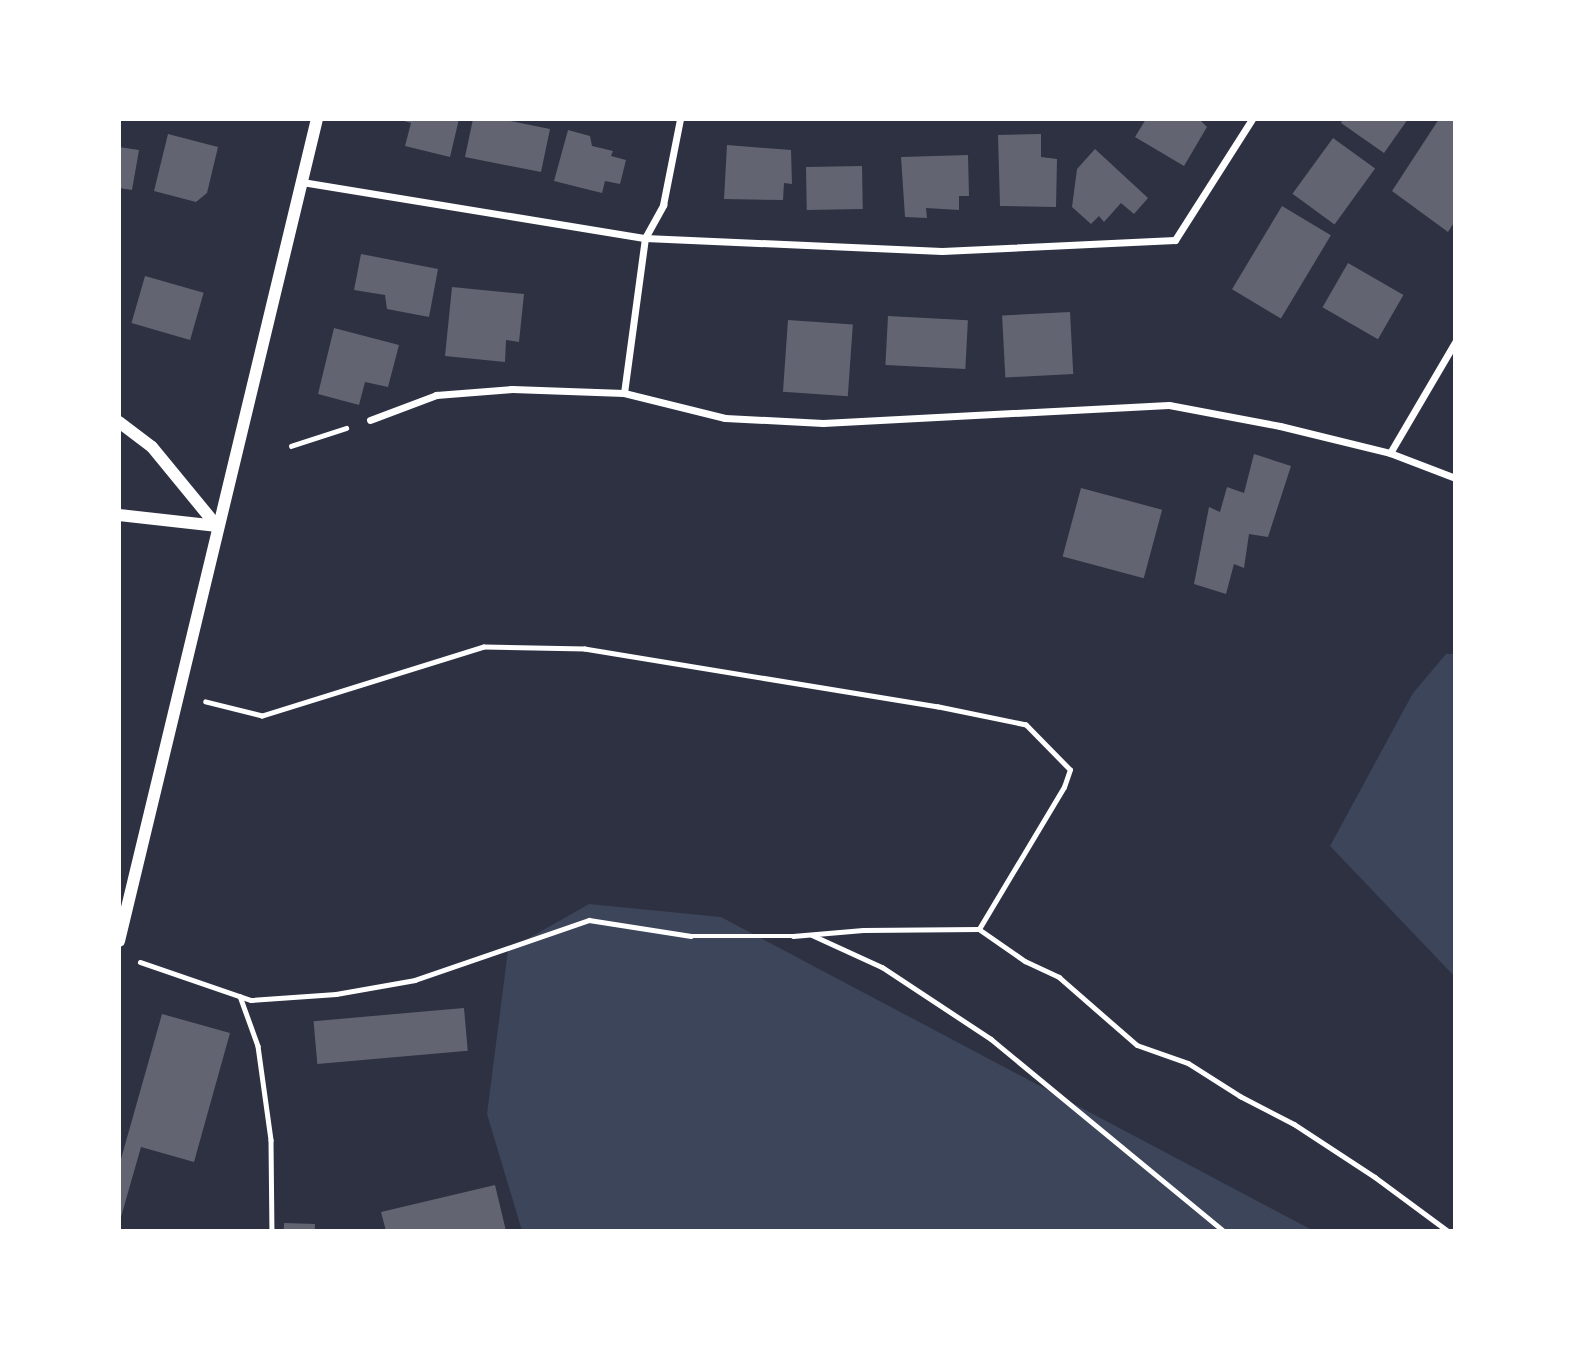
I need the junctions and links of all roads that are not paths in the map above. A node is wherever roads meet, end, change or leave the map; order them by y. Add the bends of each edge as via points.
1 (317, 119) edge
2 (680, 119) edge
3 (1252, 119) edge
4 (302, 183) junction
5 (645, 238) junction
6 (1455, 342) edge
7 (624, 393) junction
8 (370, 420) road end
9 (119, 422) edge
10 (1390, 453) junction
11 (1455, 478) edge
12 (119, 515) edge
13 (217, 526) junction
14 (119, 941) edge

1 - 4 street
2 - 5 street via 663,205
3 - 5 street via 1175,240 942,251
4 - 5 street
4 - 13 street
5 - 7 street
6 - 10 street
7 - 8 street via 512,389 436,395
7 - 10 street via 725,418 823,422 1169,405
9 - 13 street via 152,447
10 - 11 street
12 - 13 street
13 - 14 street

